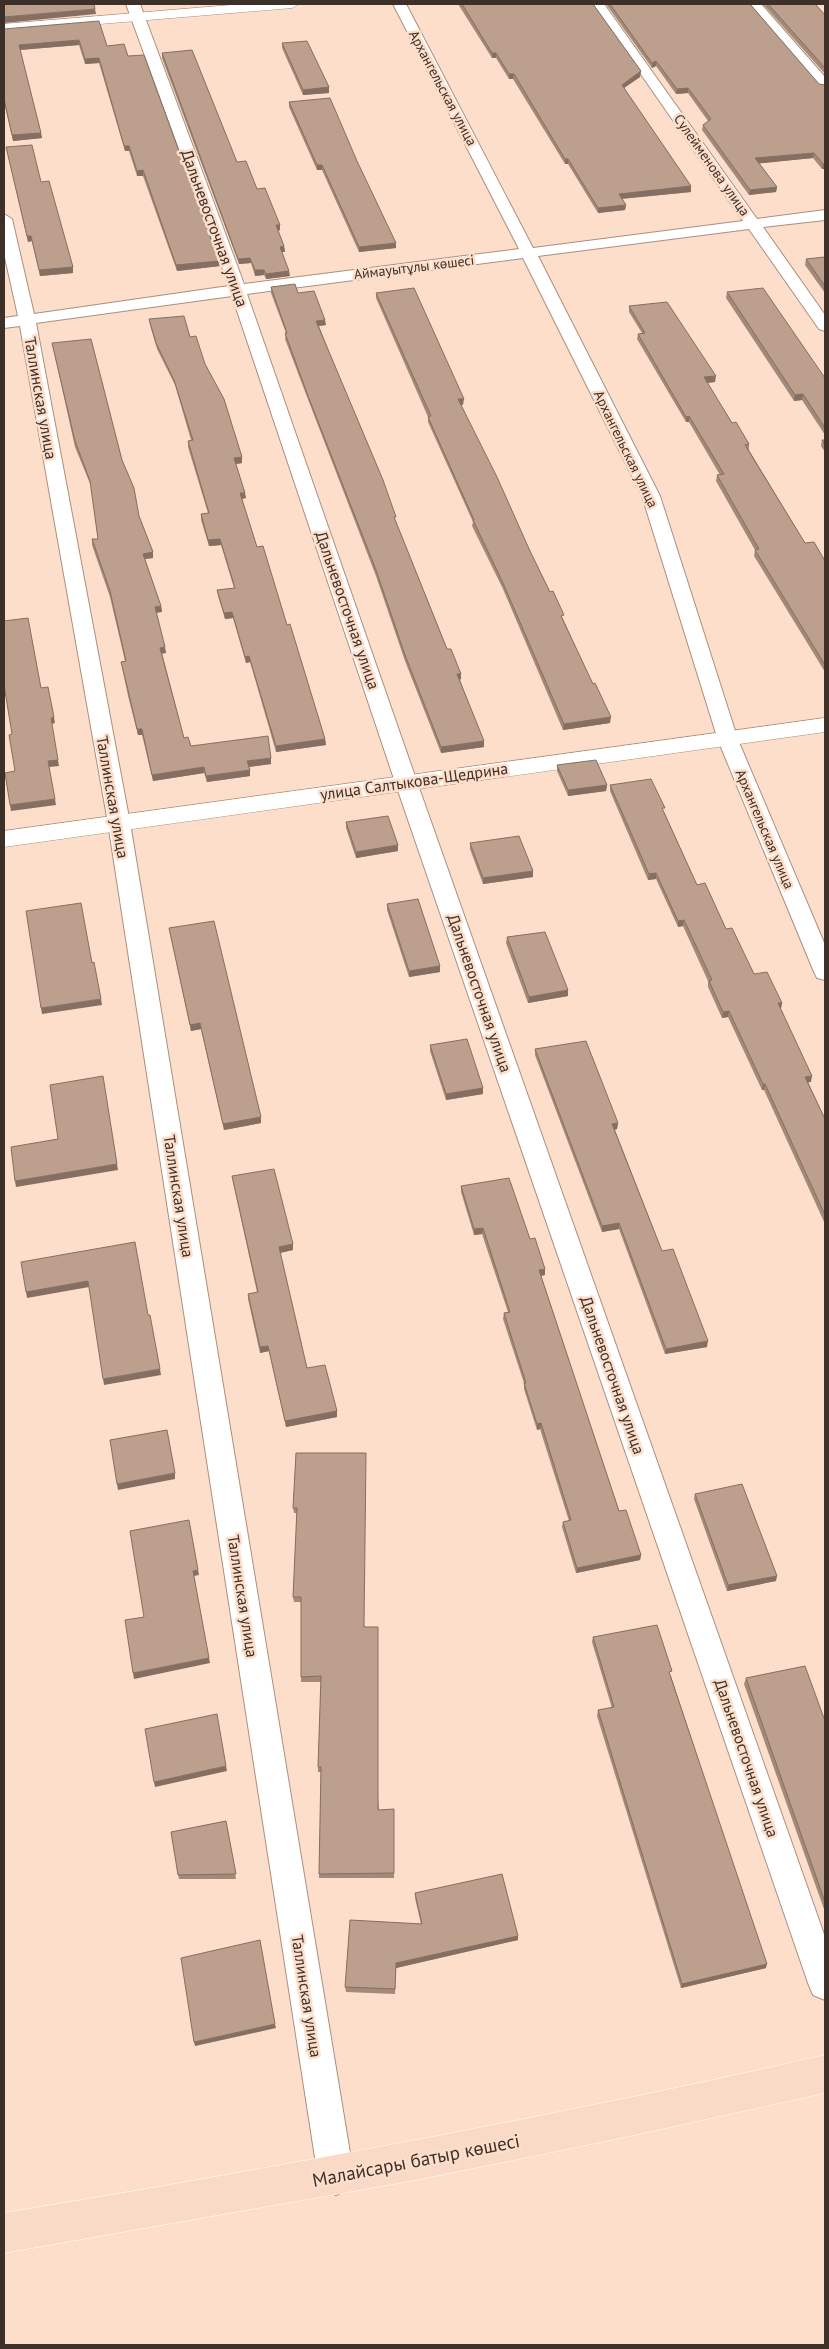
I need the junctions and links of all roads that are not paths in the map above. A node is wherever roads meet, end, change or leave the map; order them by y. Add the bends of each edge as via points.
1 (292, 4) edge
2 (398, 4) edge
3 (598, 4) edge
4 (754, 4) edge
5 (135, 10) edge
6 (4, 28) edge
7 (825, 85) edge
8 (825, 214) edge
9 (4, 220) edge
10 (754, 224) junction
11 (528, 252) junction
12 (238, 290) junction
13 (15, 322) edge
14 (825, 326) edge
15 (825, 725) edge
16 (728, 740) junction
17 (406, 782) junction
18 (119, 823) junction
19 (4, 839) edge
20 (825, 972) edge
21 (825, 1983) edge
22 (825, 2074) edge
23 (336, 2176) junction
24 (4, 2233) edge

1 - 5 street
2 - 11 street, Архангельская улица
3 - 10 street, Сулейменова улица
4 - 7 street
5 - 6 street
5 - 12 street, Дальневосточная улица
8 - 10 street, Аймауытұлы көшесі
9 - 13 street, Таллинская улица
10 - 11 street, Аймауытұлы көшесі
10 - 14 street, Сулейменова улица
11 - 12 street, Аймауытұлы көшесі
11 - 16 street, Архангельская улица via 651,496
12 - 13 street, Аймауытұлы көшесі
12 - 17 street, Дальневосточная улица
13 - 18 street, Таллинская улица
15 - 16 street, улица Салтыкова-Щедрина
16 - 17 street, улица Салтыкова-Щедрина
16 - 20 street, Архангельская улица
17 - 18 street, улица Салтыкова-Щедрина
17 - 21 street, Дальневосточная улица
18 - 19 street, улица Салтыкова-Щедрина
18 - 23 street, Таллинская улица
22 - 23 main road, Малайсары батыр көшесі via 684,2107
23 - 24 main road, Малайсары батыр көшесі

